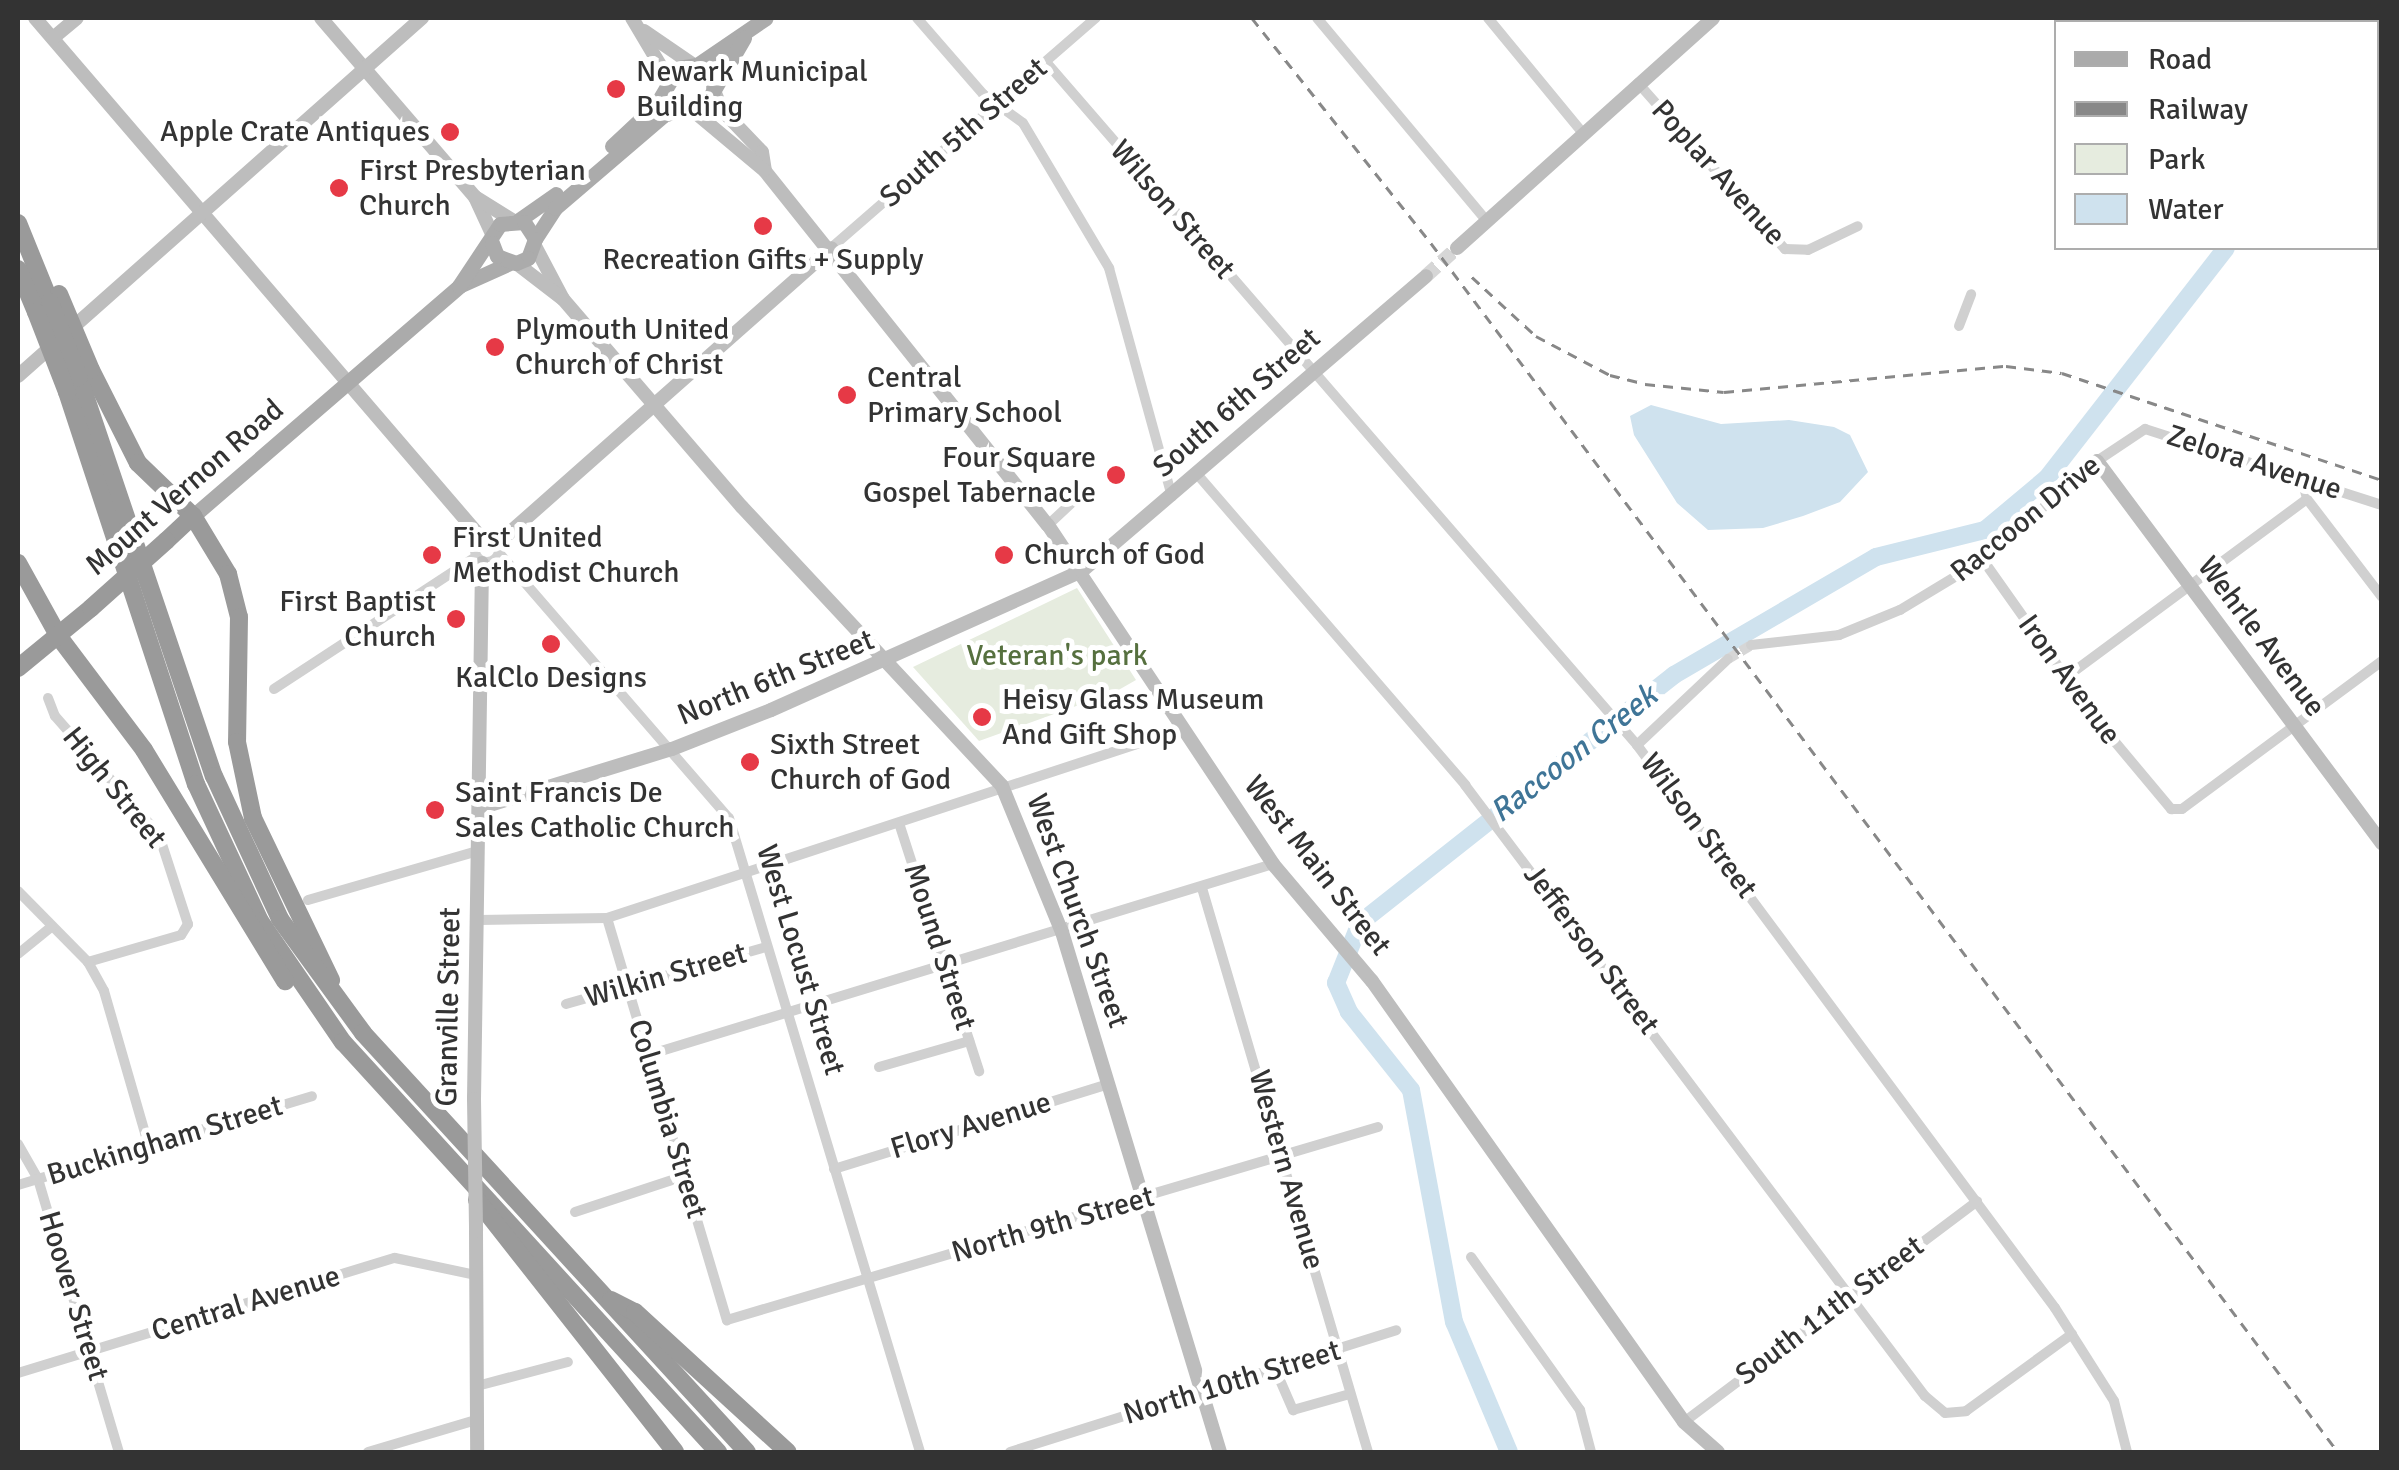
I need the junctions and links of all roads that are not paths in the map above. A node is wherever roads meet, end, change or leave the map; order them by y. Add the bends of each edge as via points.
1 (35, 18) edge
2 (77, 18) edge
3 (321, 18) edge
4 (422, 18) edge
5 (632, 18) edge
6 (766, 18) edge
7 (918, 18) edge
8 (1096, 18) edge
9 (1316, 18) edge
10 (1488, 18) edge
11 (1713, 18) edge
12 (644, 31) junction
13 (53, 38) junction
14 (744, 38) junction
15 (1046, 62) junction
16 (695, 64) junction
17 (364, 68) junction
18 (669, 81) junction
19 (1638, 84) junction
20 (713, 86) junction
21 (999, 104) junction
22 (689, 109) junction
23 (1582, 132) junction
24 (764, 170) junction
25 (475, 198) junction
26 (200, 211) junction
27 (516, 220) junction
28 (1486, 220) junction
29 (18, 224) edge
30 (1858, 226) dead end
31 (492, 239) junction
32 (535, 242) junction
33 (831, 248) junction
34 (1457, 248) tunnel mouth
35 (512, 263) junction
36 (18, 268) edge
37 (1426, 276) tunnel mouth
38 (459, 286) junction
39 (1971, 294) dead end
40 (563, 299) junction
41 (48, 303) junction
42 (1959, 326) dead end
43 (1313, 374) junction
44 (18, 376) edge
45 (79, 380) junction
46 (348, 382) junction
47 (654, 405) junction
48 (2128, 438) joint
49 (2098, 461) junction
50 (1197, 474) junction
51 (2301, 476) junction
52 (1079, 496) dead end
53 (1172, 496) junction
54 (2307, 499) junction
55 (2382, 505) edge
56 (193, 516) junction
57 (1048, 525) junction
58 (494, 545) junction
59 (479, 560) junction
60 (1984, 560) junction
61 (18, 563) edge
62 (1082, 571) junction
63 (2189, 586) junction
64 (2382, 597) edge
65 (59, 638) junction
66 (1751, 645) tunnel mouth
67 (1728, 659) tunnel mouth
68 (2382, 661) edge
69 (889, 663) junction
70 (18, 668) edge
71 (2066, 678) junction
72 (18, 683) edge
73 (274, 689) dead end
74 (48, 698) dead end
75 (2293, 726) junction
76 (1184, 730) junction
77 (1637, 745) junction
78 (672, 749) junction
79 (1002, 786) junction
80 (480, 808) junction
81 (899, 823) junction
82 (2382, 844) edge
83 (478, 850) junction
84 (1273, 864) junction
85 (745, 876) junction
86 (1202, 888) junction
87 (18, 890) edge
88 (308, 900) dead end
89 (607, 918) junction
90 (479, 920) junction
91 (51, 927) junction
92 (1062, 932) junction
93 (766, 947) junction
94 (18, 954) edge
95 (88, 962) junction
96 (944, 966) junction
97 (629, 991) junction
98 (340, 1004) junction
99 (566, 1004) dead end
100 (787, 1013) junction
101 (968, 1041) junction
102 (343, 1042) junction
103 (648, 1056) junction
104 (878, 1068) dead end
105 (979, 1071) dead end
106 (1108, 1084) junction
107 (312, 1096) dead end
108 (1378, 1128) dead end
109 (18, 1144) edge
110 (149, 1146) junction
111 (1283, 1157) junction
112 (834, 1168) junction
113 (684, 1176) junction
114 (38, 1179) junction
115 (469, 1182) junction
116 (18, 1186) edge
117 (1142, 1198) junction
118 (1976, 1201) junction
119 (575, 1212) dead end
120 (1471, 1257) dead end
121 (476, 1275) junction
122 (868, 1280) junction
123 (600, 1294) junction
124 (1850, 1296) junction
125 (727, 1320) joint
126 (1396, 1330) dead end
127 (2072, 1334) junction
128 (1337, 1351) junction
129 (90, 1352) junction
130 (568, 1362) dead end
131 (1276, 1371) junction
132 (18, 1373) edge
133 (478, 1386) junction
134 (1202, 1392) junction
135 (1350, 1394) junction
136 (476, 1420) junction
137 (1684, 1422) junction
138 (746, 1451) edge
139 (120, 1452) edge
140 (368, 1452) edge
141 (476, 1452) edge
142 (675, 1452) edge
143 (718, 1452) edge
144 (788, 1452) edge
145 (920, 1452) edge
146 (1010, 1452) edge
147 (1220, 1452) edge
148 (1368, 1452) edge
149 (1591, 1452) edge
150 (1718, 1452) edge
151 (2128, 1452) edge

1 - 13 street, West Locust Street
2 - 13 street
3 - 17 street
4 - 17 street
5 - 12 street
6 - 14 main road
7 - 21 street
8 - 15 street, South 5th Street
9 - 28 street
10 - 23 street
11 - 19 street
12 - 16 street
12 - 18 street
13 - 26 street, West Locust Street
14 - 16 main road
14 - 20 main road
15 - 21 street, South 5th Street
15 - 43 street, Wilson Street
16 - 18 main road
16 - 20 main road
17 - 25 street
17 - 26 street
18 - 22 main road via 672,100
18 - 27 main road via 656,105 615,144
19 - 23 street
19 - 30 street, Poplar Avenue via 1785,249 1808,250
20 - 22 main road via 704,105
20 - 24 street via 722,110 762,152
21 - 33 street, South 5th Street
21 - 53 street via 1023,123 1113,278
22 - 24 street
22 - 32 main road via 664,115 612,159 556,208
23 - 28 street
24 - 33 street, West Main Street
25 - 27 street
25 - 31 street
26 - 44 street
26 - 46 street, West Locust Street
27 - 31 main road
27 - 32 main road
28 - 34 street
29 - 41 highway
31 - 35 main road
31 - 38 main road
32 - 35 main road
32 - 40 street, West Church Street
33 - 47 street
33 - 57 street, West Main Street
35 - 38 main road
35 - 40 street, West Church Street
36 - 41 highway
37 - 43 street, South 6th Street
38 - 46 main road, Mount Vernon Road
39 - 42 street
40 - 47 street, West Church Street
41 - 45 highway, bridge
41 - 45 highway, bridge
43 - 50 street, South 6th Street
43 - 77 street, Wilson Street
45 - 56 highway via 138,463
45 - 98 highway via 241,843 280,919
45 - 102 highway via 196,784 260,921
46 - 56 main road, Mount Vernon Road
46 - 58 street, West Locust Street
47 - 58 street
47 - 69 street, West Church Street
48 - 49 street, Raccoon Drive
48 - 51 street, Zelora Avenue via 2145,430 2163,432
49 - 60 street, Raccoon Drive
49 - 63 street, Wehrle Avenue
50 - 53 street, South 6th Street
50 - 124 street, Jefferson Street via 1512,844
51 - 54 street
51 - 55 street, Zelora Avenue
52 - 57 street
53 - 62 street, South 6th Street
54 - 63 street
54 - 64 street
56 - 65 highway, Mount Vernon Road, bridge
56 - 98 highway via 235,595 237,742 253,818
57 - 62 street, West Main Street
58 - 59 street
58 - 59 street via 474,547
58 - 78 street, West Locust Street
59 - 73 street
59 - 80 street, Granville Street
60 - 66 street, Raccoon Drive via 1857,630
60 - 71 street, Iron Avenue
61 - 65 highway
62 - 69 street, North 6th Street
62 - 76 street, West Main Street
63 - 71 street
63 - 75 street, Wehrle Avenue
65 - 70 highway, Mount Vernon Road
65 - 72 highway, Mount Vernon Road
65 - 102 highway via 144,750 268,959 320,1026
67 - 77 street
68 - 75 street
69 - 78 street, North 6th Street
69 - 79 street, West Church Street
71 - 75 street, Iron Avenue via 2158,797 2182,809
74 - 95 street, High Street via 55,716 159,835 188,924 181,936
75 - 82 street, Wehrle Avenue
76 - 79 street
76 - 84 street, West Main Street
77 - 118 street, Wilson Street
78 - 80 street, North 6th Street
78 - 85 street, West Locust Street via 723,808
79 - 81 street
79 - 92 street, West Church Street
80 - 83 street, Granville Street
81 - 85 street
81 - 96 street, Mound Street
83 - 88 street
83 - 90 street, Granville Street
84 - 86 street
84 - 137 street, West Main Street via 1372,981
85 - 89 street
85 - 93 street, West Locust Street
86 - 92 street
86 - 111 street, Western Avenue
87 - 91 street
89 - 90 street
89 - 97 street, Columbia Street
90 - 121 street, Granville Street, bridge
91 - 94 street
91 - 95 street
92 - 96 street
92 - 106 street, West Church Street
93 - 97 street, Wilkin Street
93 - 100 street, West Locust Street
95 - 110 street via 104,992
96 - 100 street
96 - 101 street, Mound Street
97 - 99 street, Wilkin Street
97 - 103 street, Columbia Street
98 - 123 highway
100 - 103 street
100 - 112 street, West Locust Street
101 - 104 street
101 - 105 street, Mound Street
102 - 115 highway
103 - 113 street, Columbia Street
106 - 112 street, Flory Avenue
106 - 117 street, West Church Street
107 - 110 street, Buckingham Street
108 - 111 street, North 9th Street
109 - 114 street, Hoover Street
110 - 114 street, Buckingham Street
111 - 117 street, North 9th Street
111 - 128 street, Western Avenue
112 - 122 street, West Locust Street
113 - 119 street
113 - 125 street, Columbia Street
114 - 116 street, Buckingham Street
114 - 129 street, Hoover Street
115 - 142 highway via 484,1215
115 - 143 highway
117 - 122 street, North 9th Street
117 - 134 street, West Church Street
118 - 124 street, South 11th Street
118 - 127 street, Wilson Street
120 - 149 street via 1580,1410
121 - 129 street, Central Avenue via 395,1258
121 - 133 street, Granville Street
122 - 125 street, North 9th Street
122 - 145 street, West Locust Street
123 - 138 highway
123 - 144 highway via 635,1312
124 - 127 street, Jefferson Street via 1925,1396 1945,1412 1966,1411
124 - 137 street, South 11th Street
126 - 128 street, North 10th Street
127 - 151 street, Wilson Street via 2114,1401
128 - 131 street, North 10th Street
128 - 135 street, Western Avenue
129 - 132 street, Central Avenue
129 - 139 street, Hoover Street
130 - 133 street
131 - 134 street, North 10th Street
131 - 135 street via 1298,1412
133 - 136 street, Granville Street
134 - 146 street, North 10th Street
134 - 147 street, West Church Street
135 - 148 street, Western Avenue
136 - 140 street
136 - 141 street, Granville Street
137 - 150 street, West Main Street

